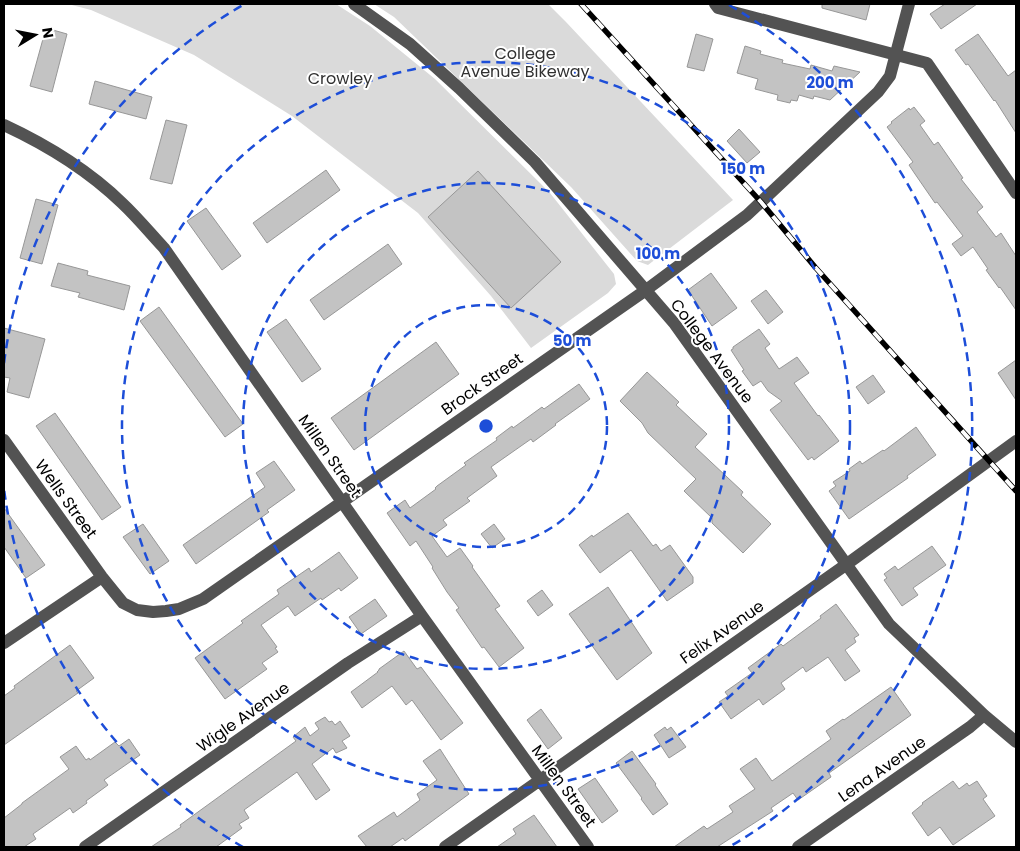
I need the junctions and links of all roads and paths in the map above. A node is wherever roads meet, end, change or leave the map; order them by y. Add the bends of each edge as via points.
1 (354, 4) edge
2 (715, 4) edge
3 (909, 4) edge
4 (896, 55) junction
5 (4, 125) edge
6 (1016, 193) edge
7 (646, 290) junction
8 (4, 440) edge
9 (1016, 441) edge
10 (342, 502) junction
11 (846, 564) junction
12 (102, 577) junction
13 (422, 616) junction
14 (4, 643) edge
15 (984, 715) junction
16 (1016, 742) edge
17 (541, 780) junction
18 (85, 847) edge
19 (446, 847) edge
20 (588, 847) edge
21 (798, 847) edge

1 - 7 street, College Avenue via 410,44 501,128 535,162
2 - 4 street via 718,8
3 - 4 street, Brock Street
4 - 6 street via 927,63
4 - 7 street, Brock Street via 890,76 878,92 747,215
5 - 10 street, Millen Street via 38,142 94,178 164,248
7 - 10 street, Brock Street
7 - 11 street, College Avenue via 674,323
8 - 12 street, Wells Street
9 - 11 street, Felix Avenue
10 - 12 street, Brock Street via 203,599 179,609 137,610 123,602
10 - 13 street, Millen Street
11 - 15 street, College Avenue via 889,624
11 - 17 street, Felix Avenue
12 - 14 street
13 - 17 street, Millen Street
13 - 18 street, Wigle Avenue via 348,663
15 - 16 street, College Avenue
15 - 21 street, Lena Avenue
17 - 19 street, Felix Avenue
17 - 20 street, Millen Street

